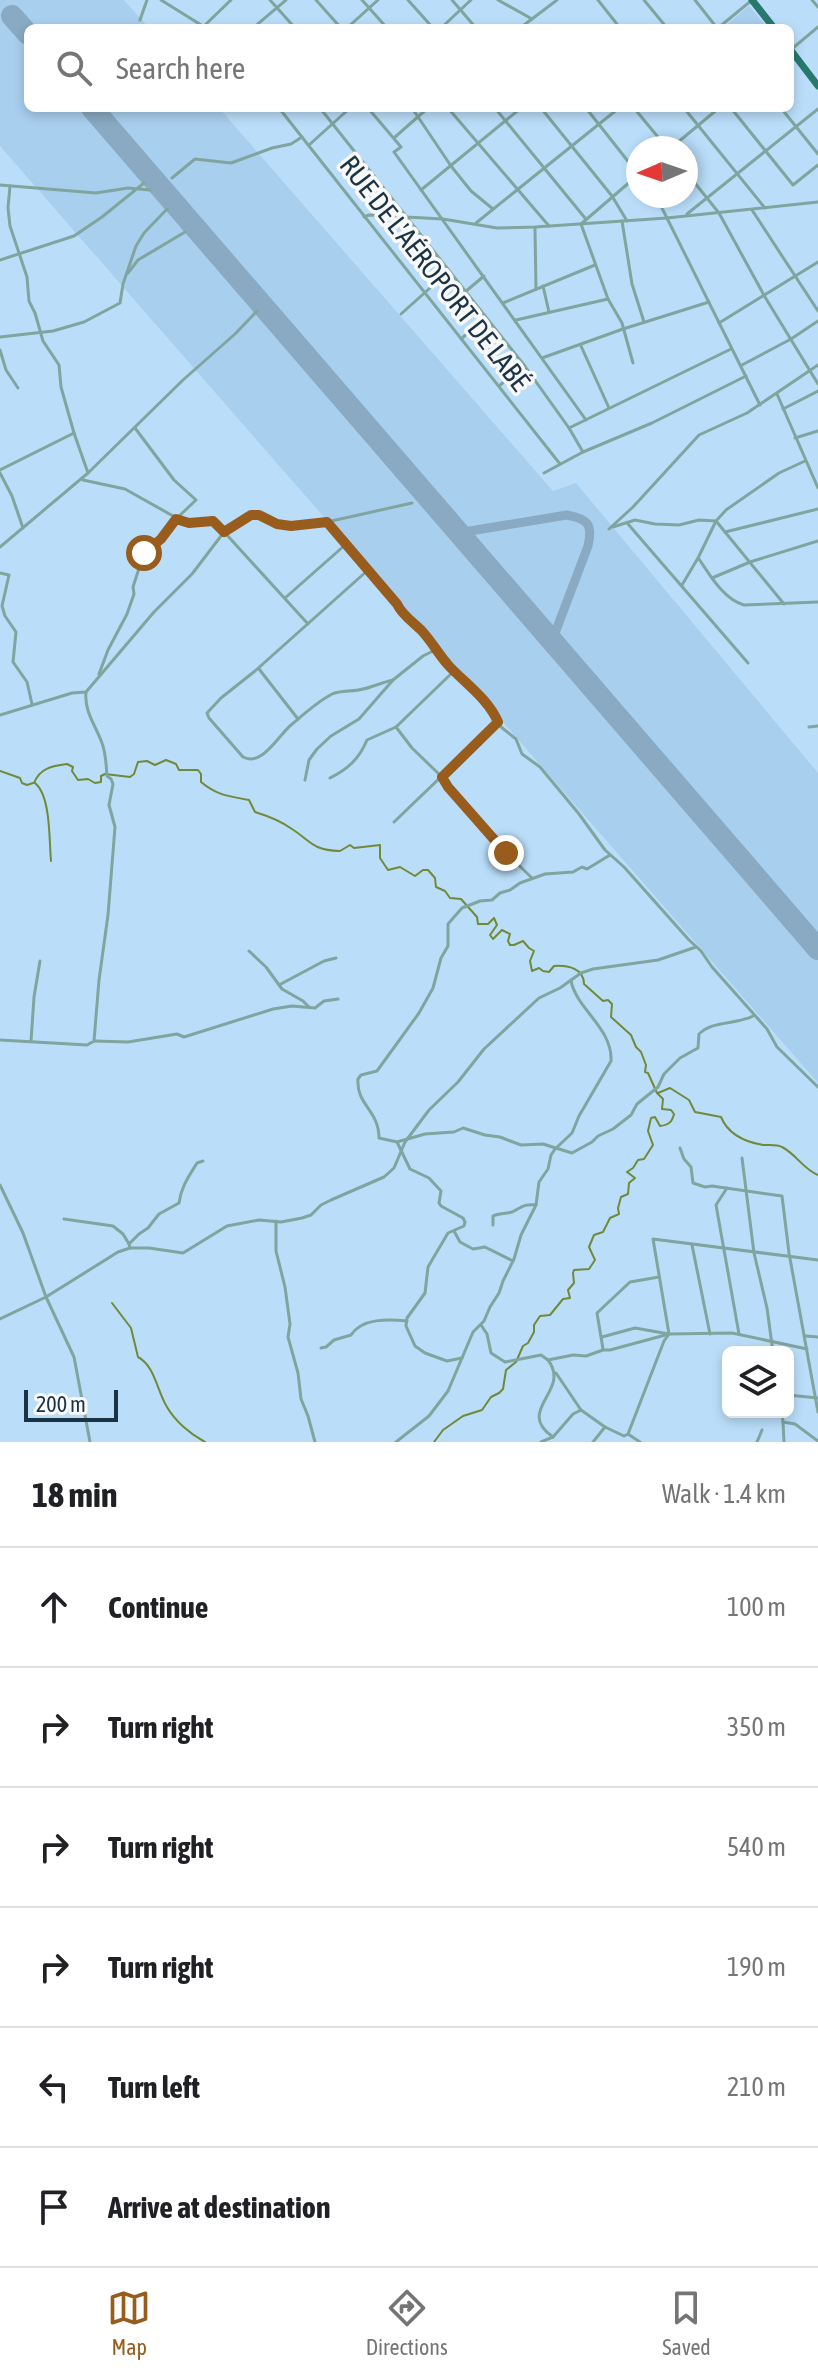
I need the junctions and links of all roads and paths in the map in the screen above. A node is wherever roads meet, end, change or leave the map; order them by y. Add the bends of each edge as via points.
1 (147, 0) edge
2 (161, 0) edge
3 (270, 0) edge
4 (286, 0) edge
5 (316, 0) edge
6 (362, 0) edge
7 (378, 0) edge
8 (408, 0) edge
9 (452, 0) edge
10 (471, 0) edge
11 (498, 0) edge
12 (598, 0) edge
13 (644, 0) edge
14 (654, 0) edge
15 (695, 0) edge
16 (752, 0) edge
17 (812, 0) edge
18 (228, 1) edge
19 (554, 1) edge
20 (648, 5) junction
21 (277, 7) junction
22 (818, 7) edge
23 (369, 8) junction
24 (461, 9) junction
25 (532, 19) junction
26 (140, 20) dead end
27 (200, 24) edge
28 (208, 24) edge
29 (258, 24) edge
30 (292, 24) edge
31 (337, 24) edge
32 (351, 24) edge
33 (383, 24) edge
34 (429, 24) edge
35 (445, 24) edge
36 (473, 24) edge
37 (526, 24) edge
38 (617, 24) edge
39 (664, 24) edge
40 (714, 24) edge
41 (722, 24) edge
42 (771, 24) edge
43 (818, 27) edge
44 (794, 46) edge
45 (794, 54) edge
46 (818, 86) edge
47 (818, 109) edge
48 (282, 112) edge
49 (323, 112) edge
50 (345, 112) edge
51 (371, 112) edge
52 (416, 112) edge
53 (424, 112) edge
54 (451, 112) edge
55 (498, 112) edge
56 (516, 112) edge
57 (544, 112) edge
58 (589, 112) edge
59 (614, 112) edge
60 (638, 112) edge
61 (687, 112) edge
62 (714, 112) edge
63 (734, 112) edge
64 (784, 112) edge
65 (419, 116) junction
66 (505, 121) junction
67 (333, 123) junction
68 (598, 124) junction
69 (698, 125) junction
70 (796, 127) junction
71 (658, 136) edge
72 (684, 136) edge
73 (302, 137) junction
74 (394, 138) junction
75 (478, 144) junction
76 (309, 145) junction
77 (572, 145) junction
78 (766, 151) junction
79 (818, 154) edge
80 (626, 159) edge
81 (818, 165) edge
82 (451, 166) junction
83 (544, 168) junction
84 (737, 174) junction
85 (172, 178) dead end
86 (144, 183) dead end
87 (626, 184) edge
88 (0, 185) edge
89 (10, 186) junction
90 (698, 187) edge
91 (137, 189) junction
92 (517, 189) junction
93 (150, 190) dead end
94 (421, 190) junction
95 (612, 196) junction
96 (707, 198) junction
97 (818, 202) edge
98 (662, 208) edge
99 (765, 208) junction
100 (167, 209) dead end
101 (493, 209) junction
102 (752, 210) junction
103 (719, 213) junction
104 (685, 216) junction
105 (364, 217) junction
106 (406, 217) junction
107 (585, 218) junction
108 (667, 218) junction
109 (443, 219) junction
110 (625, 221) junction
111 (476, 223) junction
112 (581, 224) junction
113 (549, 226) junction
114 (535, 227) junction
115 (185, 232) dead end
116 (20, 253) junction
117 (0, 260) edge
118 (818, 262) edge
119 (596, 265) junction
120 (449, 271) junction
121 (126, 276) junction
122 (484, 276) junction
123 (795, 277) junction
124 (543, 286) junction
125 (536, 289) junction
126 (424, 292) junction
127 (465, 292) junction
128 (765, 297) junction
129 (608, 299) junction
130 (709, 302) junction
131 (503, 303) junction
132 (257, 311) dead end
133 (818, 311) edge
134 (549, 312) junction
135 (401, 314) dead end
136 (485, 318) junction
137 (516, 320) junction
138 (818, 321) edge
139 (644, 322) junction
140 (719, 323) junction
141 (623, 329) junction
142 (39, 331) junction
143 (0, 337) edge
144 (461, 339) junction
145 (791, 339) junction
146 (580, 345) junction
147 (732, 348) junction
148 (0, 350) edge
149 (542, 358) junction
150 (633, 363) dead end
151 (524, 365) junction
152 (818, 365) edge
153 (741, 366) junction
154 (810, 371) junction
155 (746, 376) junction
156 (818, 384) edge
157 (499, 387) junction
158 (18, 388) dead end
159 (818, 391) edge
160 (777, 394) junction
161 (760, 405) junction
162 (609, 408) junction
163 (783, 409) junction
164 (586, 420) junction
165 (135, 428) junction
166 (569, 428) junction
167 (818, 431) edge
168 (74, 433) junction
169 (795, 438) junction
170 (583, 452) junction
171 (805, 461) junction
172 (560, 464) junction
173 (0, 472) edge
174 (88, 473) junction
175 (544, 473) dead end
176 (81, 479) junction
177 (818, 488) edge
178 (412, 503) dead end
179 (818, 509) edge
180 (176, 519) junction
181 (716, 521) junction
182 (327, 522) junction
183 (626, 522) junction
184 (23, 528) junction
185 (224, 532) junction
186 (725, 532) junction
187 (818, 541) edge
188 (345, 545) junction
189 (0, 547) edge
190 (698, 558) junction
191 (750, 562) junction
192 (368, 570) junction
193 (0, 573) edge
194 (712, 578) junction
195 (682, 585) junction
196 (284, 598) junction
197 (818, 602) edge
198 (784, 604) junction
199 (308, 624) junction
200 (437, 649) junction
201 (748, 663) dead end
202 (258, 668) junction
203 (454, 671) junction
204 (99, 675) junction
205 (393, 680) junction
206 (86, 692) junction
207 (32, 705) junction
208 (0, 715) edge
209 (298, 719) junction
210 (498, 722) junction
211 (818, 726) edge
212 (396, 727) junction
213 (809, 727) dead end
214 (442, 777) junction
215 (330, 778) dead end
216 (305, 780) dead end
217 (394, 822) dead end
218 (610, 855) junction
219 (532, 878) junction
220 (696, 947) junction
221 (249, 951) dead end
222 (336, 958) dead end
223 (40, 961) dead end
224 (571, 978) junction
225 (279, 985) junction
226 (338, 999) dead end
227 (309, 1008) junction
228 (754, 1015) junction
229 (0, 1040) edge
230 (31, 1041) junction
231 (94, 1041) junction
232 (818, 1087) edge
233 (407, 1140) junction
234 (397, 1142) junction
235 (559, 1148) junction
236 (680, 1148) dead end
237 (402, 1152) junction
238 (742, 1158) dead end
239 (203, 1161) dead end
240 (0, 1185) edge
241 (727, 1188) junction
242 (746, 1190) junction
243 (536, 1205) junction
244 (64, 1219) dead end
245 (276, 1221) junction
246 (493, 1225) dead end
247 (454, 1231) junction
248 (692, 1245) junction
249 (129, 1246) junction
250 (723, 1249) junction
251 (754, 1253) junction
252 (790, 1258) junction
253 (818, 1260) edge
254 (513, 1261) junction
255 (659, 1277) junction
256 (46, 1297) junction
257 (0, 1319) edge
258 (407, 1321) junction
259 (481, 1325) junction
260 (669, 1334) junction
261 (710, 1334) junction
262 (739, 1334) junction
263 (804, 1335) junction
264 (602, 1337) junction
265 (818, 1337) edge
266 (771, 1342) junction
267 (772, 1346) edge
268 (321, 1348) dead end
269 (807, 1349) junction
270 (603, 1350) junction
271 (462, 1358) junction
272 (548, 1360) junction
273 (555, 1370) junction
274 (794, 1395) edge
275 (817, 1397) edge
276 (581, 1410) junction
277 (818, 1412) edge
278 (783, 1418) edge
279 (783, 1422) junction
280 (605, 1427) junction
281 (762, 1430) dead end
282 (628, 1434) junction
283 (553, 1437) junction
284 (818, 1441) edge
285 (90, 1442) edge
286 (315, 1442) edge
287 (396, 1442) edge
288 (541, 1442) edge
289 (593, 1442) edge
290 (640, 1442) edge
291 (757, 1442) edge
292 (784, 1442) edge

1 - 26 street
2 - 27 street
3 - 21 street
4 - 21 street
5 - 31 street
6 - 23 street
7 - 23 street
8 - 34 street
9 - 24 street
10 - 24 street
11 - 25 street
12 - 38 street
13 - 20 street
14 - 20 street
15 - 40 street
16 - 41 street
16 - 42 main road
17 - 22 street
18 - 28 street
19 - 25 street
20 - 39 street
21 - 29 street
21 - 30 street
23 - 32 street
23 - 33 street
24 - 35 street
24 - 36 street
25 - 37 street
43 - 44 street
45 - 46 main road
47 - 70 street
48 - 73 street, RUE DE L'AÉROPORT DE LABÉ
49 - 67 street
50 - 67 street
51 - 74 street
52 - 65 street
53 - 65 street
54 - 75 street
55 - 66 street
56 - 66 street
57 - 77 street
58 - 68 street
59 - 68 street
60 - 71 street
61 - 69 street
62 - 69 street
63 - 78 street
64 - 70 street
65 - 74 street
65 - 82 street
66 - 75 street
66 - 83 street
67 - 76 street
67 - 106 street
68 - 77 street
68 - 80 street
69 - 72 street
69 - 84 street
70 - 78 street
70 - 79 street
73 - 76 street, RUE DE L'AÉROPORT DE LABÉ
73 - 85 street via 231,163 195,159
74 - 94 street via 401,147 394,152
75 - 82 street
75 - 92 street
76 - 105 street, RUE DE L'AÉROPORT DE LABÉ
77 - 83 street
77 - 95 street
78 - 81 street via 793,185
78 - 84 street
82 - 94 street
82 - 101 street
83 - 92 street
83 - 107 street
84 - 96 street
84 - 99 street
86 - 91 street
87 - 95 street
88 - 89 street
89 - 91 street via 96,193
89 - 116 street via 10,226
90 - 96 street
91 - 93 street
91 - 116 street via 74,236
92 - 101 street
92 - 113 street
94 - 109 street
95 - 107 street
95 - 110 street
96 - 103 street
96 - 104 street
97 - 99 street
98 - 108 street
99 - 102 street
100 - 121 street via 139,240
101 - 111 street
102 - 103 street
102 - 123 street
103 - 104 street
103 - 128 street
104 - 108 street
105 - 106 street
105 - 126 street, RUE DE L'AÉROPORT DE LABÉ
106 - 109 street
106 - 120 street
107 - 112 street
108 - 110 street
108 - 130 street
109 - 111 street
109 - 122 street
110 - 112 street
110 - 139 street via 632,284
111 - 114 street
112 - 113 street
112 - 119 street
113 - 114 street
114 - 125 street
115 - 121 street via 138,260
116 - 117 street
116 - 142 street
118 - 123 street
119 - 124 street
119 - 129 street
120 - 126 street
120 - 127 street
121 - 142 street via 120,303 84,322
122 - 127 street
122 - 131 street
123 - 128 street
123 - 133 street
124 - 125 street
124 - 134 street
125 - 131 street
126 - 135 street
126 - 144 street, RUE DE L'AÉROPORT DE LABÉ
127 - 136 street
128 - 140 street
128 - 145 street
129 - 134 street
129 - 141 street
130 - 139 street
130 - 140 street
131 - 137 street
132 - 165 street
134 - 137 street
136 - 144 street
136 - 151 street
137 - 149 street
138 - 145 street
139 - 141 street
140 - 147 street
141 - 146 street
141 - 150 street
142 - 143 street
142 - 168 street via 59,365
144 - 157 street, RUE DE L'AÉROPORT DE LABÉ
145 - 153 street
145 - 154 street
146 - 149 street
146 - 162 street
147 - 153 street
147 - 162 street
148 - 158 street
149 - 164 street
151 - 157 street
151 - 166 street
152 - 154 street
153 - 155 street
154 - 156 street
154 - 160 street
155 - 161 street
155 - 170 street
157 - 172 street, RUE DE L'AÉROPORT DE LABÉ
159 - 163 street
160 - 161 street
160 - 163 street
161 - 183 street via 699,435 609,529
162 - 164 street
163 - 169 street
164 - 166 street
165 - 174 street
165 - 180 street via 196,500
166 - 170 street
167 - 169 street
168 - 173 street
168 - 174 street
169 - 171 street
170 - 172 street
171 - 177 street
171 - 181 street via 779,473
172 - 175 street
173 - 184 street
174 - 176 street
176 - 180 street via 125,489
176 - 184 street
178 - 182 street
179 - 186 street
180 - 185 street via 213,521
180 - 204 street via 144,553 127,614
181 - 183 street
181 - 186 street
181 - 190 street
182 - 185 street via 291,526 251,515
182 - 188 street
183 - 195 street
184 - 189 street
185 - 196 street
185 - 204 street
186 - 191 street
187 - 191 street
188 - 192 street
188 - 196 street
190 - 194 street
190 - 195 street
191 - 194 street
191 - 198 street
192 - 199 street
192 - 200 street
193 - 207 street via 9,575 2,606 16,632 13,662 27,682
194 - 198 street via 735,603
195 - 201 street
196 - 199 street
197 - 198 street
199 - 202 street
200 - 203 street
200 - 205 street
202 - 209 street
202 - 209 street via 208,710 209,718 248,760 263,756
203 - 210 street via 489,704
203 - 212 street
204 - 206 street
205 - 209 street via 332,694
205 - 216 street via 359,719 317,749
206 - 207 street
206 - 231 street via 113,784 109,805 115,827
207 - 208 street
210 - 214 street
210 - 218 street
211 - 213 street
212 - 214 street
212 - 215 street via 367,740 361,756
214 - 217 street
214 - 219 street
218 - 219 street via 587,869
218 - 220 street
219 - 234 street via 492,900 462,908 448,924 448,946 419,1013 377,1071 358,1079 358,1093 377,1120 379,1138
220 - 224 street
220 - 228 street
221 - 225 street
222 - 225 street
223 - 230 street
224 - 233 street via 539,998 484,1049
224 - 235 street via 573,992 604,1035 611,1061
225 - 227 street
226 - 227 street
227 - 231 street via 273,1009 184,1037
228 - 232 street via 777,1047
228 - 235 street via 705,1028 698,1048 680,1058 631,1115 572,1153
229 - 230 street
230 - 231 street
233 - 234 street
233 - 235 street via 463,1128 521,1145
233 - 237 street
234 - 237 street
235 - 243 street via 539,1182
236 - 241 street via 693,1183
237 - 245 street via 384,1177 321,1205 311,1215
237 - 247 street via 410,1169 441,1191 441,1206 463,1218 464,1226
238 - 242 street
239 - 249 street via 186,1180 179,1203 159,1214
240 - 256 street
241 - 242 street
241 - 250 street via 716,1205
242 - 251 street
242 - 252 street via 782,1196
243 - 246 street via 496,1213
243 - 254 street
244 - 249 street via 113,1226
245 - 249 street via 227,1226 183,1253
245 - 286 street via 288,1337
247 - 254 street via 473,1249 485,1247
247 - 258 street via 428,1267 425,1293
248 - 250 street
248 - 255 street via 653,1239
248 - 261 street
249 - 256 street
250 - 251 street
250 - 262 street
251 - 252 street
251 - 266 street
252 - 253 street
252 - 263 street
254 - 259 street
255 - 260 street
255 - 264 street via 630,1282 597,1313
256 - 257 street
256 - 285 street via 74,1357
258 - 268 street via 377,1320
258 - 271 street via 415,1346 425,1353 447,1361
259 - 271 street
259 - 272 street via 499,1360 541,1355
260 - 261 street
260 - 264 street via 635,1328
260 - 270 street
260 - 282 street
261 - 262 street
262 - 266 street
263 - 265 street
263 - 269 street
264 - 270 street
266 - 267 street
266 - 269 street
269 - 275 street
270 - 272 street
271 - 287 street via 448,1391 429,1416
272 - 273 street
273 - 276 street
273 - 283 street via 553,1387 538,1413
274 - 275 street
275 - 277 street
276 - 280 street
276 - 283 street
278 - 279 street
279 - 284 street
279 - 292 street
280 - 282 street
280 - 289 street
281 - 291 street
282 - 290 street
283 - 288 street

